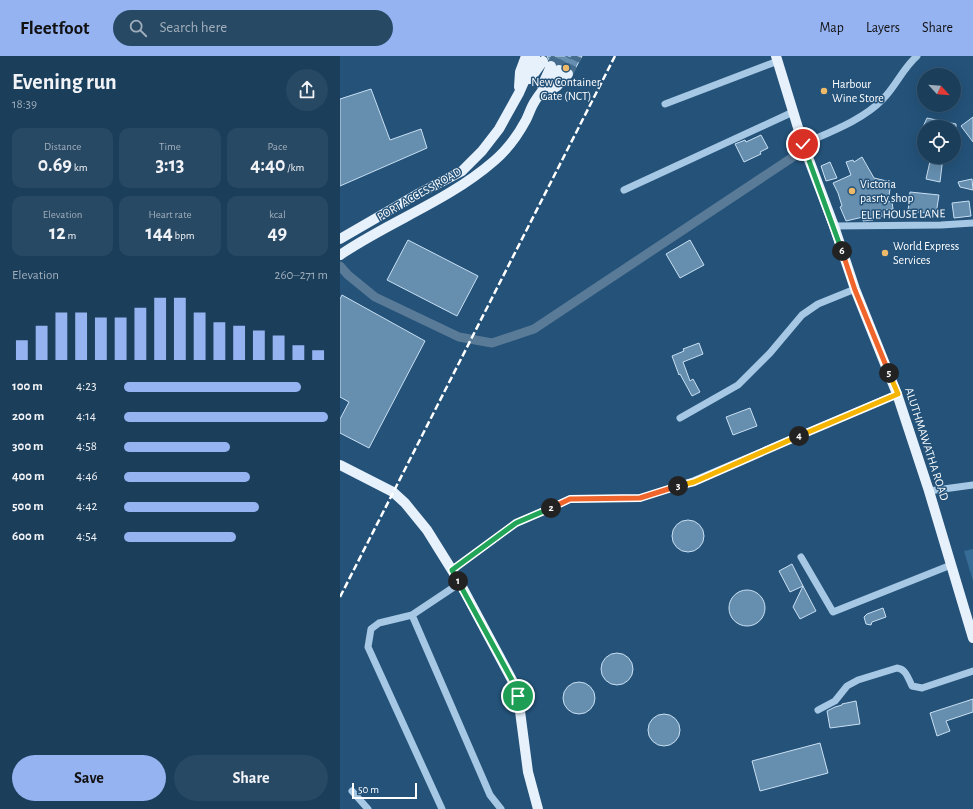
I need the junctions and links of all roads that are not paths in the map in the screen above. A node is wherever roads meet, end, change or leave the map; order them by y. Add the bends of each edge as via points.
1 (917, 56) edge
2 (777, 58) edge
3 (547, 64) edge
4 (519, 93) junction
5 (535, 100) junction
6 (665, 104) dead end
7 (793, 112) junction
8 (803, 144) junction
9 (624, 190) dead end
10 (973, 223) edge
11 (834, 226) junction
12 (340, 239) edge
13 (340, 255) edge
14 (855, 290) junction
15 (898, 394) junction
16 (680, 418) dead end
17 (340, 465) edge
18 (973, 484) edge
19 (929, 491) junction
20 (802, 557) dead end
21 (951, 565) junction
22 (452, 570) junction
23 (460, 583) junction
24 (412, 615) junction
25 (973, 638) edge
26 (973, 671) edge
27 (818, 710) dead end
28 (352, 791) dead end
29 (535, 808) edge
30 (368, 809) edge
31 (442, 809) edge
32 (501, 809) edge

1 - 8 street via 908,63 898,82 882,100 854,122
2 - 6 street
2 - 7 main road, ALUTHMAWATHA ROAD
3 - 4 main road, PORT ACCESS ROAD
3 - 4 main road via 520,72
3 - 5 main road, PORT ACCESS ROAD
3 - 5 main road via 557,86
4 - 12 main road, PORT ACCESS ROAD via 499,129 462,171
5 - 13 main road, PORT ACCESS ROAD via 515,139 495,161 440,199
7 - 8 main road, ALUTHMAWATHA ROAD
7 - 9 street
8 - 11 main road, ALUTHMAWATHA ROAD
10 - 11 street, ELIE HOUSE LANE
11 - 14 main road, ALUTHMAWATHA ROAD
14 - 15 main road, ALUTHMAWATHA ROAD
14 - 16 street via 818,304 802,315 770,353 738,385
15 - 19 main road, ALUTHMAWATHA ROAD
15 - 22 street via 694,482 640,498 570,499 516,523
17 - 22 main road via 393,492 405,503 427,530
18 - 19 street
19 - 21 main road, ALUTHMAWATHA ROAD
20 - 21 street via 833,612
21 - 25 main road, ALUTHMAWATHA ROAD
22 - 23 main road
23 - 24 street
23 - 29 main road via 518,696
24 - 31 street via 379,623 371,629 368,647
24 - 32 street via 490,795
26 - 27 street via 917,688 912,686 905,672 897,668 858,680 847,686 835,700
28 - 30 street

